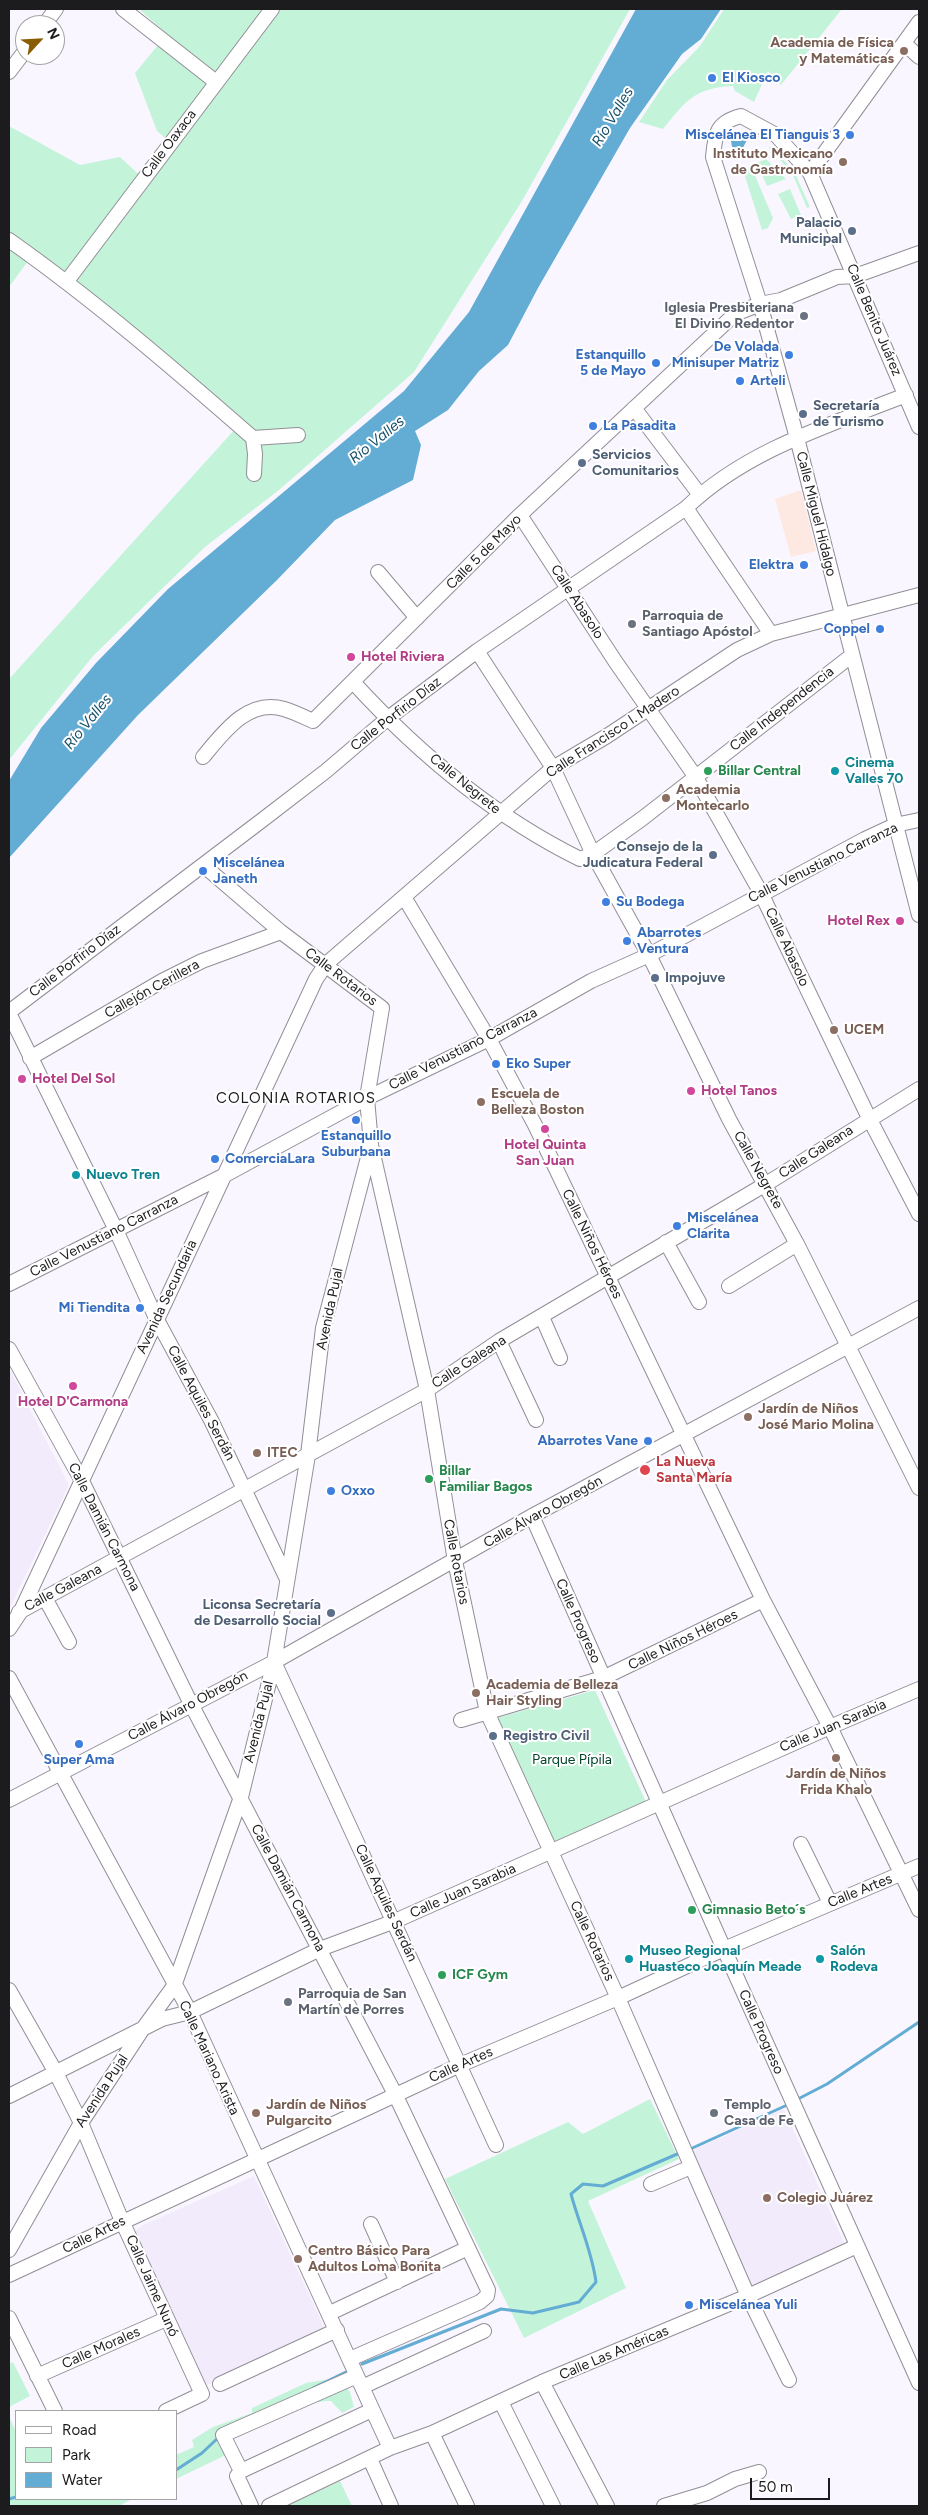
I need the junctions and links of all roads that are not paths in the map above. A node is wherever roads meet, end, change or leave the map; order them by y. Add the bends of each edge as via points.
1 (123, 9) edge
2 (272, 9) edge
3 (919, 22) edge
4 (904, 43) junction
5 (919, 56) edge
6 (216, 82) junction
7 (728, 119) joint
8 (810, 173) junction
9 (9, 240) edge
10 (919, 253) edge
11 (855, 276) junction
12 (67, 281) junction
13 (760, 304) junction
14 (906, 395) junction
15 (634, 408) junction
16 (919, 424) edge
17 (298, 434) dead end
18 (253, 438) junction
19 (797, 438) junction
20 (254, 474) dead end
21 (700, 495) junction
22 (686, 508) junction
23 (520, 515) junction
24 (378, 572) dead end
25 (570, 589) junction
26 (919, 595) edge
27 (842, 615) junction
28 (417, 618) junction
29 (771, 634) junction
30 (476, 651) junction
31 (851, 656) junction
32 (353, 682) junction
33 (648, 709) junction
34 (386, 719) junction
35 (203, 757) dead end
36 (553, 768) junction
37 (695, 776) junction
38 (501, 814) junction
39 (919, 820) edge
40 (895, 826) junction
41 (593, 854) junction
42 (202, 864) junction
43 (761, 893) junction
44 (404, 897) junction
45 (919, 915) edge
46 (281, 932) junction
47 (649, 955) junction
48 (326, 964) junction
49 (9, 1012) edge
50 (489, 1039) junction
51 (30, 1058) junction
52 (919, 1089) edge
53 (367, 1098) junction
54 (869, 1118) junction
55 (371, 1145) junction
56 (225, 1175) junction
57 (766, 1184) junction
58 (919, 1214) edge
59 (115, 1228) junction
60 (666, 1242) junction
61 (797, 1244) junction
62 (609, 1278) junction
63 (9, 1284) edge
64 (730, 1286) dead end
65 (700, 1302) dead end
66 (919, 1308) edge
67 (542, 1317) junction
68 (156, 1318) junction
69 (499, 1342) junction
70 (849, 1345) junction
71 (9, 1349) edge
72 (560, 1358) dead end
73 (426, 1390) junction
74 (536, 1420) dead end
75 (684, 1436) junction
76 (308, 1455) junction
77 (82, 1481) junction
78 (919, 1488) edge
79 (245, 1489) junction
80 (532, 1516) junction
81 (121, 1558) junction
82 (455, 1561) junction
83 (286, 1577) junction
84 (44, 1598) junction
85 (763, 1600) junction
86 (15, 1613) edge
87 (9, 1629) edge
88 (69, 1642) dead end
89 (274, 1662) junction
90 (9, 1678) edge
91 (603, 1678) junction
92 (919, 1690) edge
93 (191, 1704) junction
94 (487, 1712) junction
95 (461, 1720) dead end
96 (830, 1727) junction
97 (60, 1774) junction
98 (241, 1797) junction
99 (9, 1800) edge
100 (660, 1802) junction
101 (801, 1844) dead end
102 (551, 1852) junction
103 (919, 1866) edge
104 (901, 1874) junction
105 (830, 1903) junction
106 (919, 1910) edge
107 (394, 1921) junction
108 (320, 1949) junction
109 (724, 1949) junction
110 (174, 1986) junction
111 (9, 1990) edge
112 (618, 1998) junction
113 (190, 2012) junction
114 (142, 2030) junction
115 (460, 2065) junction
116 (55, 2071) junction
117 (395, 2094) junction
118 (9, 2096) edge
119 (81, 2123) junction
120 (496, 2145) dead end
121 (256, 2159) junction
122 (690, 2162) junction
123 (651, 2184) dead end
124 (122, 2221) junction
125 (371, 2224) dead end
126 (857, 2246) junction
127 (468, 2248) junction
128 (9, 2250) edge
129 (9, 2275) edge
130 (397, 2282) junction
131 (748, 2296) junction
132 (330, 2313) junction
133 (9, 2318) edge
134 (166, 2319) junction
135 (337, 2330) junction
136 (484, 2331) dead end
137 (350, 2359) junction
138 (37, 2376) junction
139 (789, 2380) dead end
140 (360, 2382) junction
141 (542, 2382) junction
142 (919, 2382) edge
143 (220, 2384) dead end
144 (501, 2402) junction
145 (54, 2410) edge
146 (168, 2410) edge
147 (372, 2410) junction
148 (432, 2432) junction
149 (390, 2448) junction
150 (370, 2459) junction
151 (241, 2471) junction
152 (759, 2472) dead end
153 (274, 2505) edge
154 (251, 2506) edge
155 (391, 2506) edge
156 (467, 2506) edge
157 (553, 2506) edge
158 (607, 2506) edge
159 (664, 2506) edge

1 - 6 street
2 - 6 street, Calle Oaxaca
3 - 4 street
4 - 5 street
4 - 8 street
6 - 12 street, Calle Oaxaca
7 - 8 street, Calle Benito Juárez via 742,116 776,135
7 - 13 street, Calle Miguel Hidalgo via 715,135 713,157
8 - 11 street, Calle Benito Juárez
9 - 12 street
10 - 11 street, Calle 5 de Mayo
11 - 13 street, Calle 5 de Mayo via 837,276 781,300
11 - 14 street, Calle Benito Juárez
12 - 18 street
13 - 15 street, Calle 5 de Mayo via 735,314
13 - 19 street, Calle Miguel Hidalgo
14 - 16 street, Calle Benito Juárez
14 - 19 street, Calle Porfirio Díaz
15 - 21 street
15 - 23 street, Calle 5 de Mayo
17 - 18 street
18 - 20 street
19 - 21 street, Calle Porfirio Díaz via 741,465
19 - 27 street, Calle Miguel Hidalgo
21 - 22 street, Calle Porfirio Díaz
22 - 25 street, Calle Porfirio Díaz
22 - 29 street
23 - 25 street, Calle Abasolo
23 - 28 street, Calle 5 de Mayo
24 - 28 street
25 - 30 street, Calle Porfirio Díaz
25 - 33 street, Calle Abasolo
26 - 27 street, Calle Francisco I. Madero
27 - 29 street, Calle Francisco I. Madero
27 - 31 street, Calle Miguel Hidalgo
28 - 32 street, Calle 5 de Mayo
29 - 33 street, Calle Francisco I. Madero via 737,650
30 - 34 street, Calle Porfirio Díaz
30 - 36 street, Calle Negrete
31 - 37 street, Calle Independencia
31 - 40 street, Calle Miguel Hidalgo
32 - 34 street, Calle Negrete
32 - 35 street, Calle 5 de Mayo via 313,721 284,709 266,706 236,719
33 - 36 street, Calle Francisco I. Madero
33 - 37 street, Calle Abasolo
34 - 38 street, Calle Negrete
34 - 42 street, Calle Porfirio Díaz via 326,771
36 - 38 street, Calle Francisco I. Madero
36 - 41 street, Calle Negrete
37 - 41 street, Calle Independencia
37 - 43 street, Calle Abasolo
38 - 41 street, Calle Negrete via 545,842 580,859
38 - 44 street, Calle Francisco I. Madero
39 - 40 street, Calle Venustiano Carranza
40 - 43 street, Calle Venustiano Carranza
40 - 45 street, Calle Miguel Hidalgo
41 - 47 street, Calle Negrete
42 - 46 street, Calle Rotarios
42 - 49 street, Calle Porfirio Díaz
43 - 47 street, Calle Venustiano Carranza
43 - 54 street, Calle Abasolo
44 - 48 street, Calle Francisco I. Madero
44 - 50 street, Calle Niños Héroes
46 - 48 street, Calle Rotarios
46 - 51 street, Callejón Cerillera via 202,961 170,977
47 - 50 street, Calle Venustiano Carranza via 591,981
47 - 57 street, Calle Negrete via 729,1118
48 - 53 street, Calle Rotarios via 382,1008
48 - 56 street, Avenida Secundaria via 316,979
49 - 51 street, Calle Aquiles Serdán
50 - 53 street, Calle Venustiano Carranza
50 - 62 street, Calle Niños Héroes via 535,1125
51 - 59 street, Calle Aquiles Serdán
52 - 54 street, Calle Galeana
53 - 55 street, Calle Rotarios
53 - 56 street, Calle Venustiano Carranza
54 - 57 street, Calle Galeana
54 - 58 street, Calle Abasolo
55 - 73 street, Calle Rotarios
55 - 76 street, Avenida Pujal via 323,1328
56 - 59 street, Calle Venustiano Carranza
56 - 68 street, Avenida Secundaria
57 - 60 street, Calle Galeana
57 - 61 street, Calle Negrete
59 - 63 street, Calle Venustiano Carranza
59 - 68 street, Calle Aquiles Serdán
60 - 62 street, Calle Galeana
60 - 65 street
61 - 64 street
61 - 70 street, Calle Negrete
62 - 67 street, Calle Galeana
62 - 75 street, Calle Niños Héroes
66 - 70 street, Calle Álvaro Obregón
67 - 69 street, Calle Galeana
67 - 72 street
68 - 77 street, Avenida Secundaria
68 - 79 street, Calle Aquiles Serdán
69 - 73 street, Calle Galeana
69 - 74 street
70 - 75 street, Calle Álvaro Obregón
70 - 78 street, Calle Negrete
71 - 77 street, Calle Damián Carmona
73 - 76 street, Calle Galeana
73 - 82 street, Calle Rotarios
75 - 80 street, Calle Álvaro Obregón
75 - 85 street, Calle Niños Héroes
76 - 79 street, Calle Galeana
76 - 83 street, Avenida Pujal
77 - 81 street, Calle Damián Carmona
77 - 86 street, Avenida Secundaria
79 - 81 street, Calle Galeana
79 - 83 street, Calle Aquiles Serdán
80 - 82 street, Calle Álvaro Obregón
80 - 91 street, Calle Progreso
81 - 84 street, Calle Galeana
81 - 93 street, Calle Damián Carmona
82 - 89 street, Calle Álvaro Obregón
82 - 94 street, Calle Rotarios
83 - 89 street, Avenida Pujal
84 - 86 street, Calle Galeana
84 - 88 street
85 - 91 street, Calle Niños Héroes
85 - 96 street, Calle Niños Héroes
86 - 87 street, Avenida Secundaria
89 - 93 street, Calle Álvaro Obregón
89 - 98 street, Avenida Pujal
89 - 107 street, Calle Aquiles Serdán
90 - 97 street, Calle Mariano Arista
91 - 94 street, Calle Niños Héroes
91 - 100 street, Calle Progreso
92 - 96 street, Calle Juan Sarabia
93 - 97 street, Calle Álvaro Obregón
93 - 98 street, Calle Damián Carmona
94 - 95 street, Calle Niños Héroes
94 - 102 street, Calle Rotarios
96 - 100 street, Calle Juan Sarabia
96 - 104 street, Calle Niños Héroes
97 - 99 street, Calle Álvaro Obregón
97 - 110 street, Calle Mariano Arista
98 - 108 street, Calle Damián Carmona
98 - 110 street, Avenida Pujal
100 - 102 street, Calle Juan Sarabia
100 - 109 street, Calle Progreso
101 - 105 street
102 - 107 street, Calle Juan Sarabia
102 - 112 street, Calle Rotarios
103 - 104 street, Calle Artes
104 - 105 street, Calle Artes
104 - 106 street, Calle Niños Héroes
105 - 109 street, Calle Artes
107 - 108 street, Calle Juan Sarabia
107 - 115 street, Calle Aquiles Serdán
108 - 113 street, Calle Juan Sarabia
108 - 117 street, Calle Damián Carmona
109 - 112 street, Calle Artes
109 - 126 street, Calle Progreso
110 - 113 street, Calle Mariano Arista
110 - 114 street, Avenida Pujal
111 - 116 street, Calle Jaime Nunó
112 - 115 street, Calle Artes
112 - 122 street, Calle Rotarios
113 - 114 street, Calle Juan Sarabia via 162,2019
113 - 121 street, Calle Mariano Arista
114 - 116 street, Calle Juan Sarabia
114 - 119 street, Avenida Pujal
115 - 117 street, Calle Artes
115 - 120 street, Calle Aquiles Serdán
116 - 118 street, Calle Juan Sarabia
116 - 119 street, Calle Jaime Nunó
117 - 121 street, Calle Artes
117 - 127 street, Calle Damián Carmona
119 - 124 street, Calle Jaime Nunó
119 - 128 street, Avenida Pujal
121 - 124 street, Calle Artes
121 - 132 street, Calle Mariano Arista
122 - 123 street
122 - 131 street, Calle Rotarios
124 - 129 street, Calle Artes
124 - 134 street, Calle Jaime Nunó
125 - 130 street
126 - 131 street, Calle Las Américas
126 - 142 street, Calle Progreso
127 - 130 street
127 - 137 street, Calle Damián Carmona via 488,2290 487,2296 480,2302
130 - 132 street
131 - 139 street, Calle Rotarios
131 - 141 street, Calle Las Américas
132 - 135 street, Calle Mariano Arista
133 - 138 street
134 - 138 street, Calle Morales
134 - 146 street, Calle Jaime Nunó via 202,2394
135 - 137 street, Calle Mariano Arista
135 - 143 street
136 - 140 street
137 - 140 street, Calle Mariano Arista
138 - 145 street
140 - 147 street, Calle Mariano Arista
140 - 151 street via 223,2435
141 - 144 street, Calle Las Américas
141 - 158 street
144 - 148 street, Calle Las Américas
144 - 157 street
147 - 149 street, Calle Mariano Arista
147 - 151 street
148 - 149 street, Calle Las Américas
148 - 156 street
149 - 150 street, Calle Las Américas
150 - 153 street, Calle Las Américas
150 - 155 street
151 - 154 street via 237,2476
152 - 159 street

